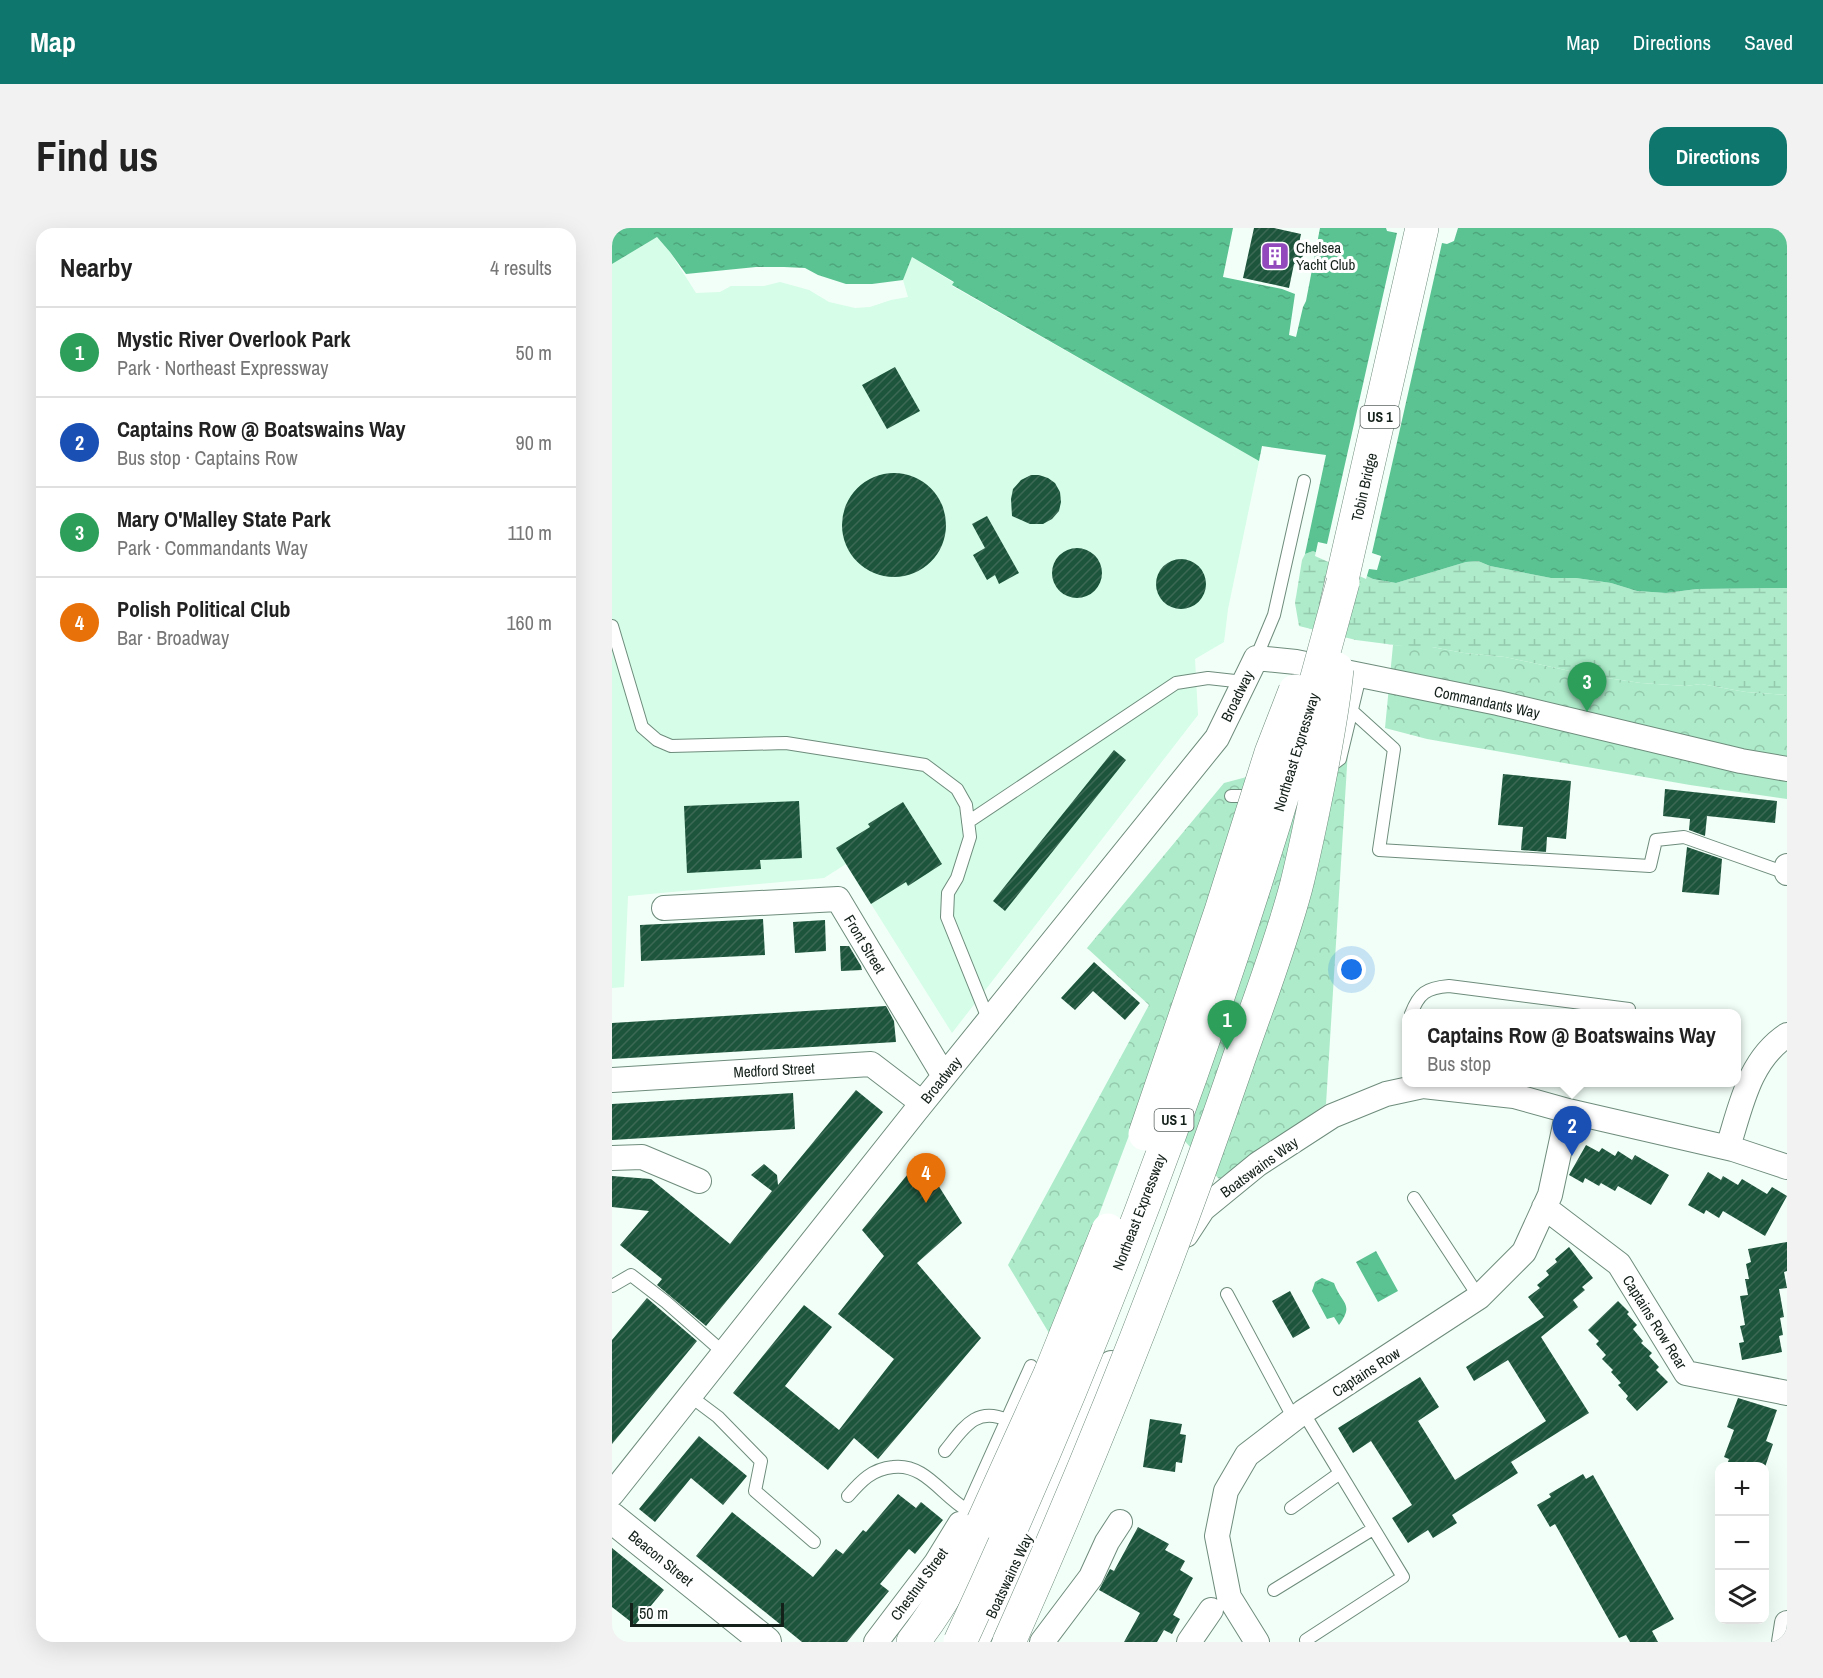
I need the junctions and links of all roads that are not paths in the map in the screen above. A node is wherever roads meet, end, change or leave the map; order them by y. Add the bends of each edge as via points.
1 (1422, 228) edge
2 (1304, 481) dead end
3 (1339, 594) junction
4 (612, 626) edge
5 (1256, 658) junction
6 (1360, 676) junction
7 (1244, 682) junction
8 (1352, 711) junction
9 (1787, 769) edge
10 (1231, 796) dead end
11 (968, 822) junction
12 (1787, 866) edge
13 (1787, 873) edge
14 (664, 908) dead end
15 (1413, 1009) edge
16 (1629, 1009) dead end
17 (989, 1021) junction
18 (1787, 1035) edge
19 (944, 1076) junction
20 (612, 1080) edge
21 (1409, 1087) edge
22 (1432, 1087) edge
23 (922, 1103) junction
24 (1568, 1111) junction
25 (1728, 1147) junction
26 (612, 1158) edge
27 (1787, 1167) edge
28 (699, 1181) dead end
29 (1414, 1198) dead end
30 (1545, 1207) junction
31 (612, 1286) edge
32 (1227, 1294) dead end
33 (1479, 1297) junction
34 (724, 1353) junction
35 (1031, 1366) dead end
36 (1787, 1393) edge
37 (690, 1396) junction
38 (1299, 1416) junction
39 (1007, 1420) junction
40 (945, 1451) dead end
41 (1340, 1473) junction
42 (612, 1494) edge
43 (848, 1496) dead end
44 (1291, 1508) dead end
45 (612, 1518) edge
46 (970, 1519) junction
47 (1120, 1522) dead end
48 (1373, 1529) junction
49 (814, 1542) dead end
50 (1274, 1590) dead end
51 (1211, 1610) dead end
52 (1787, 1623) edge
53 (1306, 1640) dead end
54 (766, 1642) edge
55 (876, 1642) edge
56 (913, 1642) edge
57 (960, 1642) edge
58 (977, 1642) edge
59 (1009, 1642) edge
60 (1042, 1642) edge
61 (1189, 1642) edge
62 (1257, 1642) edge
63 (1784, 1642) edge

1 - 3 highway, Tobin Bridge / US 1, bridge
2 - 5 lane via 1274,615
3 - 46 highway, bridge via 1277,736 1133,1168 1050,1374
3 - 57 highway, Northeast Expressway / US 1, bridge via 1268,846 1183,1097 1079,1368
3 - 59 highway, bridge via 1335,697 1313,812 1281,934 1172,1244
4 - 11 lane via 642,727 657,740 670,746 786,743 925,765 957,789 966,805
5 - 6 street, Commandants Way
5 - 7 street, Broadway
6 - 8 lane
6 - 9 street, Commandants Way
7 - 11 lane via 1208,678 1176,683
7 - 17 street, Broadway via 1217,738
8 - 10 lane via 1340,759 1288,797
8 - 13 lane via 1394,749 1379,850 1650,866 1656,840 1684,837
11 - 17 lane via 970,837 948,893 947,917
12 - 13 street
14 - 19 street, Front Street via 838,898
15 - 16 lane via 1417,998 1433,987 1449,986
17 - 19 street, Broadway
18 - 25 street via 1773,1045 1751,1076
19 - 23 street, Broadway
20 - 23 street, Medford Street via 871,1064
21 - 58 street, Boatswains Way via 1332,1116 1258,1164 1203,1209 1134,1317
22 - 24 street, Boatswains Way via 1514,1096
23 - 34 street, Broadway
24 - 25 street, Boatswains Way
24 - 30 street, Captains Row
25 - 27 street, Boatswains Way
26 - 28 street via 642,1157
29 - 33 lane
30 - 33 street, Captains Row via 1524,1252
30 - 36 street, Captains Row Rear via 1619,1264 1686,1373
31 - 34 lane via 630,1275
32 - 38 lane
33 - 38 street, Captains Row
34 - 37 street, Broadway
35 - 39 lane
37 - 42 street, Broadway
37 - 49 lane via 718,1417 761,1461 754,1491
38 - 41 lane
38 - 62 street, Captains Row via 1247,1455 1226,1491 1217,1536 1229,1597
39 - 40 lane via 993,1415 980,1417 969,1423
39 - 46 lane
41 - 44 lane
41 - 48 lane
43 - 46 lane via 869,1474 908,1466 921,1473
45 - 54 street, Beacon Street
46 - 55 street, Chestnut Street
46 - 56 highway via 945,1598
47 - 60 street via 1091,1578
48 - 50 lane
48 - 53 lane via 1403,1577
51 - 61 street
52 - 63 street

